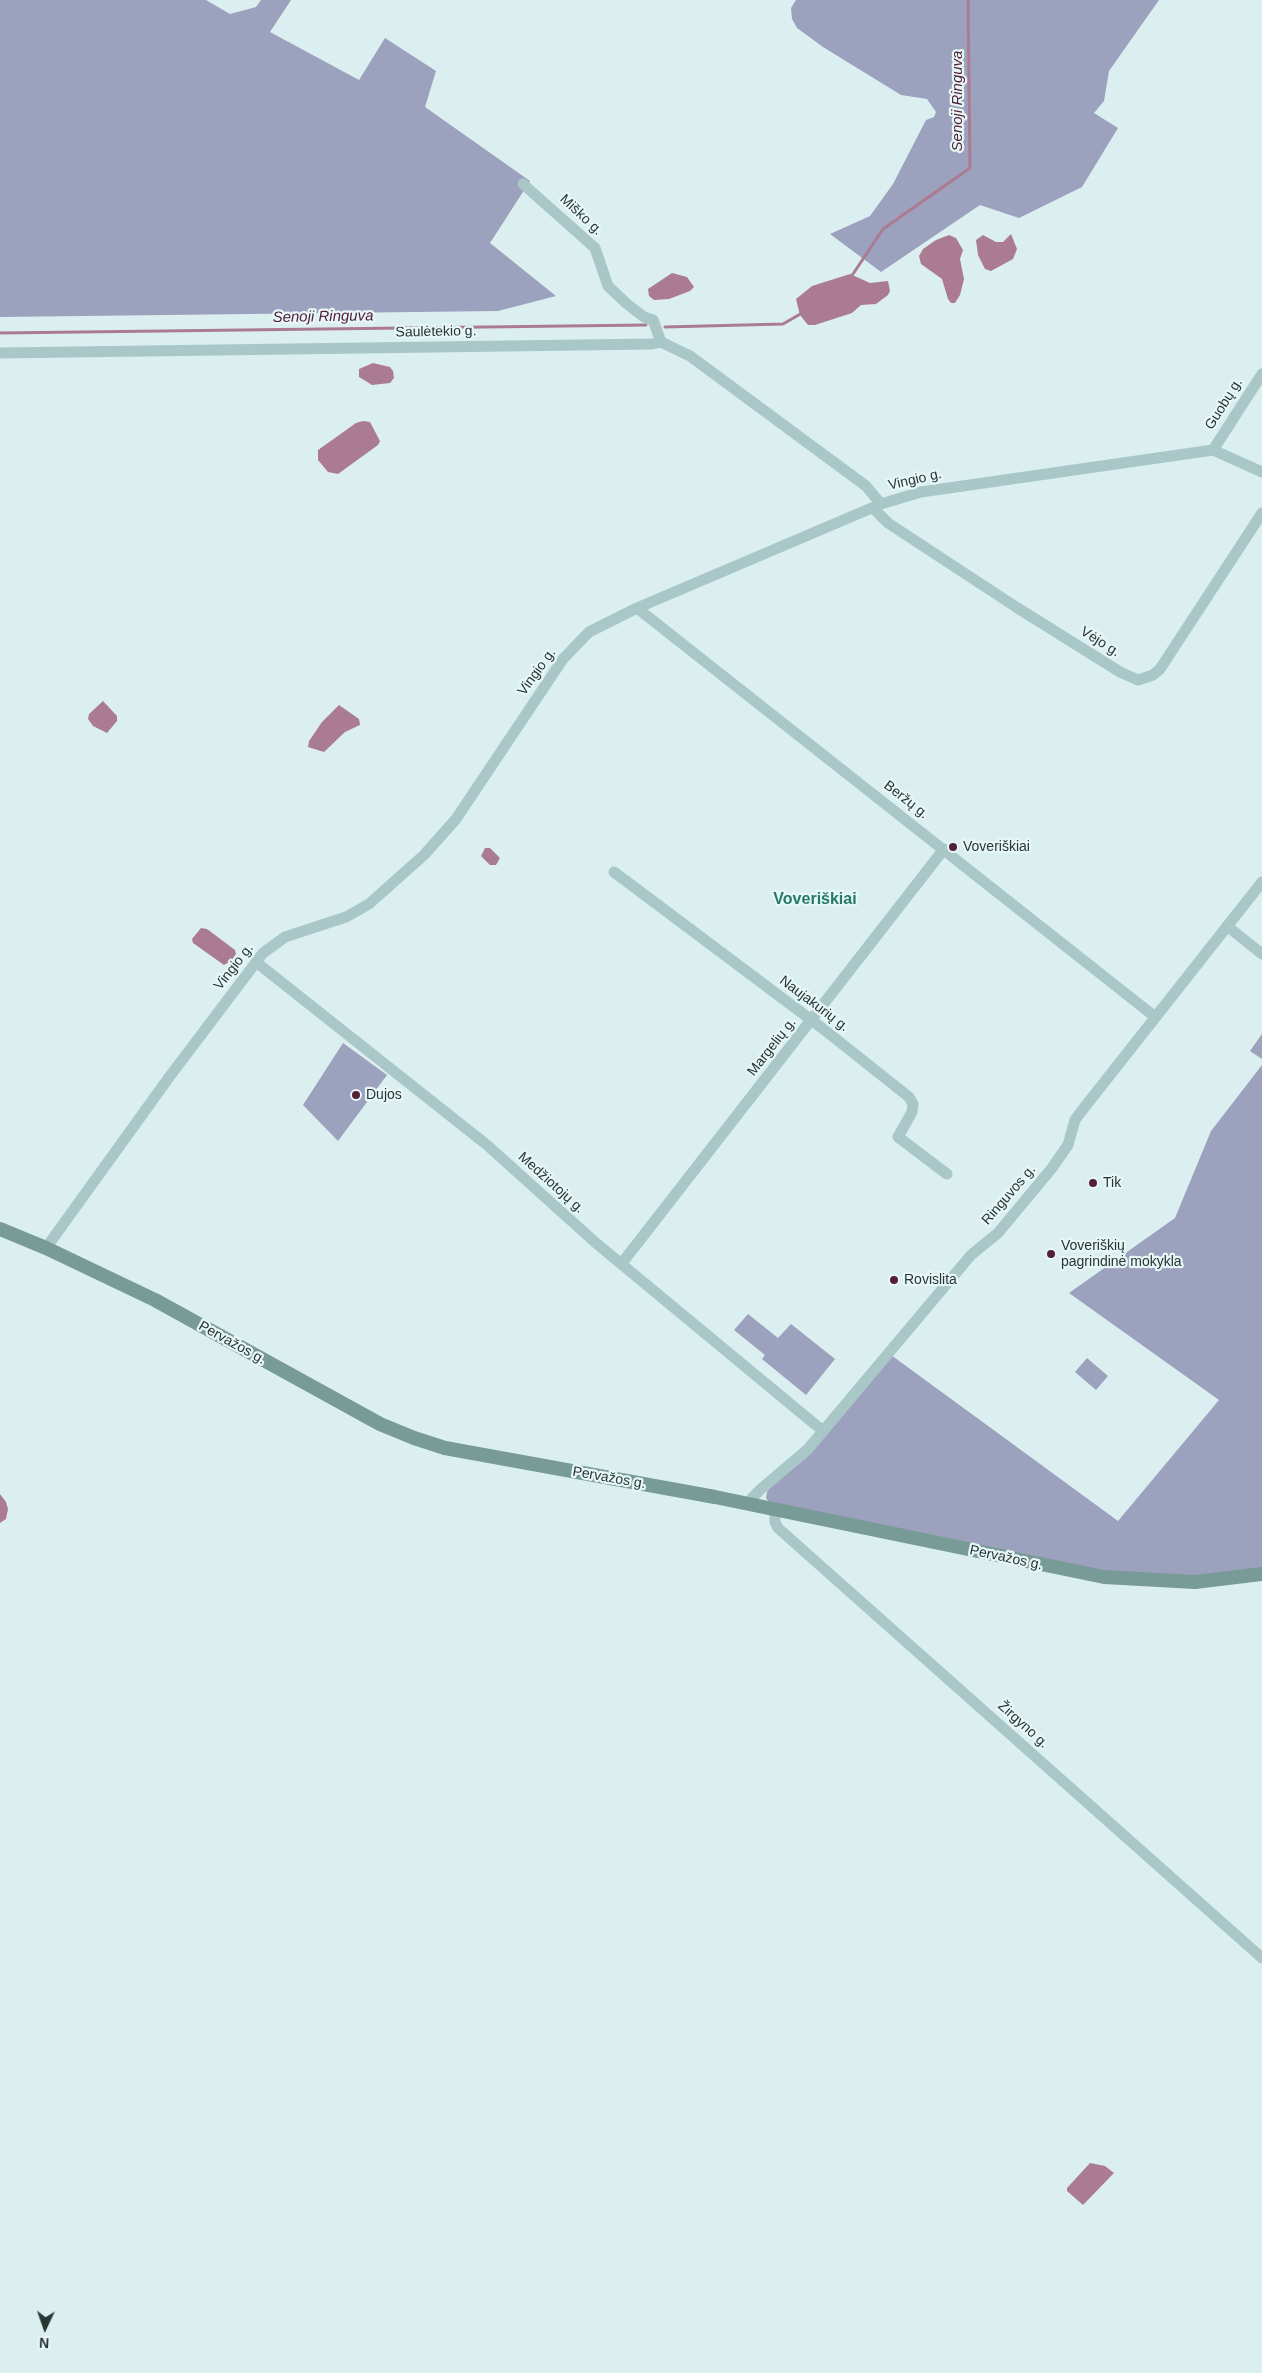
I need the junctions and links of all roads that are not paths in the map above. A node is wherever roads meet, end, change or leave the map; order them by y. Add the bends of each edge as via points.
1 (523, 184) dead end
2 (662, 342) junction
3 (0, 353) edge
4 (1262, 374) edge
5 (1213, 450) junction
6 (1262, 472) edge
7 (877, 506) junction
8 (1262, 513) edge
9 (638, 608) junction
10 (944, 849) junction
11 (614, 872) dead end
12 (1262, 882) edge
13 (1227, 926) junction
14 (1262, 954) edge
15 (256, 962) junction
16 (1154, 1016) junction
17 (811, 1021) junction
18 (947, 1174) dead end
19 (0, 1230) edge
20 (46, 1248) junction
21 (622, 1263) junction
22 (823, 1431) junction
23 (750, 1504) junction
24 (775, 1509) junction
25 (1262, 1574) edge
26 (1262, 1958) edge

1 - 2 street, Miško g. via 595,248 608,286 626,304 653,320
2 - 3 street, Saulėtekio g.
2 - 7 street via 690,356 866,486
4 - 5 street, Guobų g.
5 - 6 street
5 - 7 street, Vingio g. via 921,492
7 - 8 street, Vėjo g. via 888,523 1031,617 1138,680 1160,669
7 - 9 street, Vingio g.
9 - 10 street, Beržų g.
9 - 15 street, Vingio g. via 589,632 564,659 456,819 392,886 346,917 285,937
10 - 16 street, Beržų g.
10 - 17 street, Margelių g.
11 - 17 street, Naujakurių g.
12 - 13 street, Ringuvos g.
13 - 14 street
13 - 16 street, Ringuvos g.
15 - 20 street, Vingio g.
15 - 21 street, Medžiotojų g. via 487,1145
16 - 22 street, Ringuvos g. via 1075,1120 1068,1145 1058,1162 998,1233 970,1255
17 - 18 street, Naujakurių g. via 909,1097 913,1104 912,1112 898,1137
17 - 21 street, Margelių g.
19 - 20 main road, Pervažos g.
20 - 23 main road, Pervažos g. via 155,1300 363,1415 414,1438 486,1456
21 - 22 street, Medžiotojų g.
22 - 23 street, Ringuvos g. via 793,1463 760,1489
23 - 24 main road, Pervažos g.
24 - 25 main road, Pervažos g. via 1104,1577 1195,1582
24 - 26 street, Žirgyno g. via 778,1528

